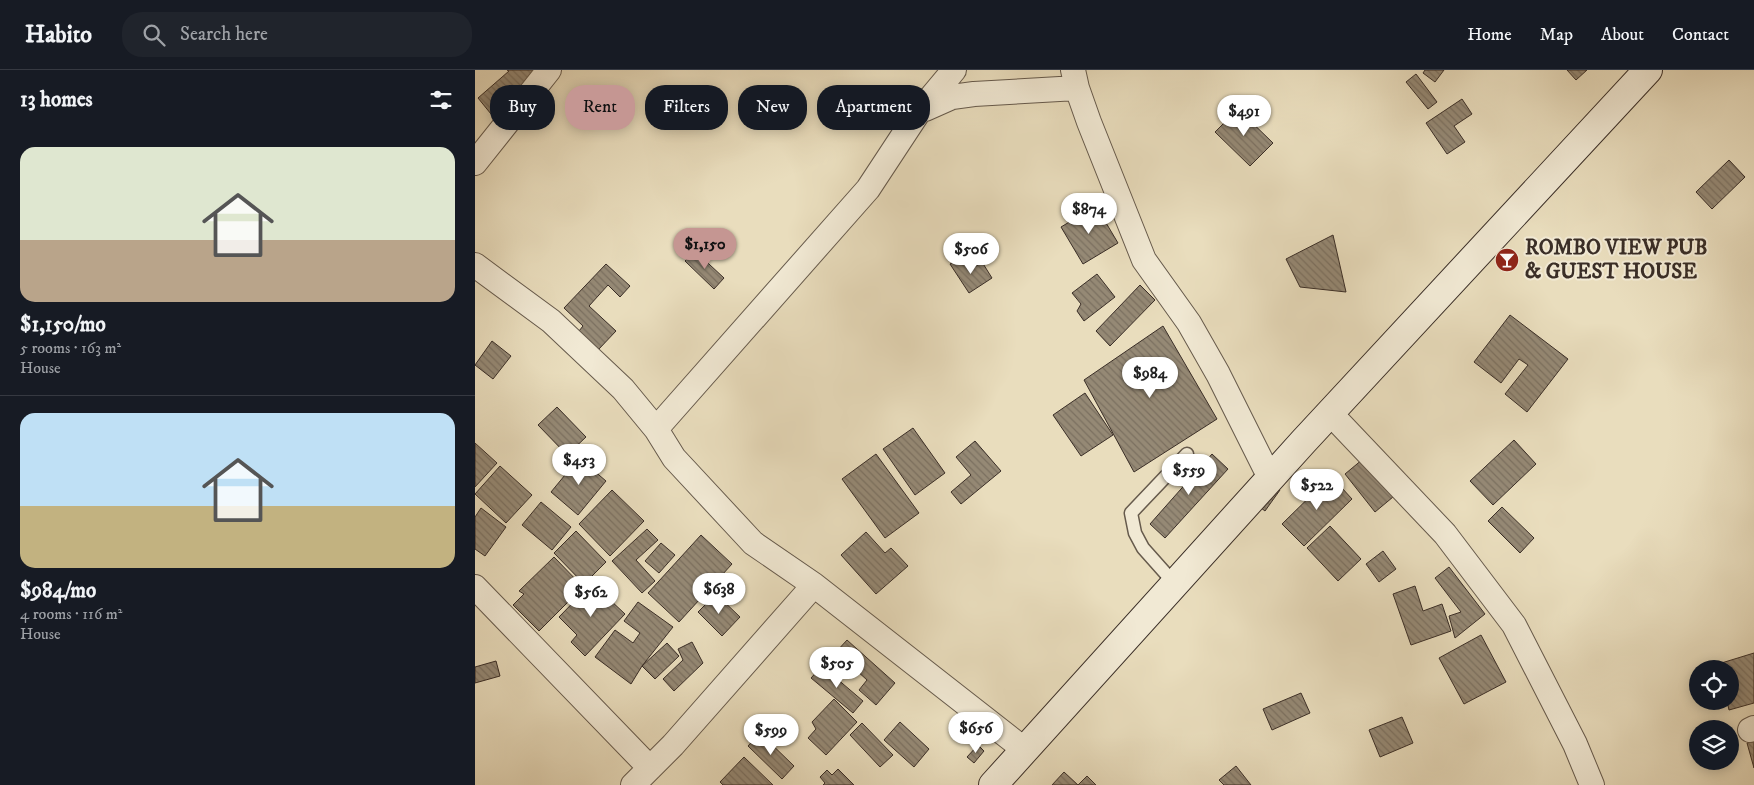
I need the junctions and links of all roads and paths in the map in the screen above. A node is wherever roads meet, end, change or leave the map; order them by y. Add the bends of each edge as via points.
1 (549, 70) edge
2 (954, 70) edge
3 (1648, 70) edge
4 (1075, 79) edge
5 (930, 99) edge
6 (930, 107) edge
7 (907, 130) edge
8 (475, 163) edge
9 (475, 265) edge
10 (1330, 413) junction
11 (656, 429) junction
12 (1187, 454) dead end
13 (1270, 478) junction
14 (1175, 584) junction
15 (813, 585) junction
16 (475, 587) edge
17 (1025, 750) junction
18 (650, 768) junction
19 (1589, 783) edge
20 (633, 785) edge
21 (993, 785) edge

1 - 8 street
2 - 5 street
3 - 10 street
4 - 6 street via 952,97
4 - 13 street via 1144,260 1199,340
7 - 11 street via 868,189
9 - 11 street via 551,321 623,389
10 - 13 street
10 - 19 street via 1445,534 1514,625 1575,744
11 - 15 street via 675,458 753,543
12 - 14 lane via 1131,513 1135,533 1143,548
13 - 14 street
14 - 17 street
15 - 17 street
15 - 18 street
16 - 18 street
17 - 21 street
18 - 20 street

